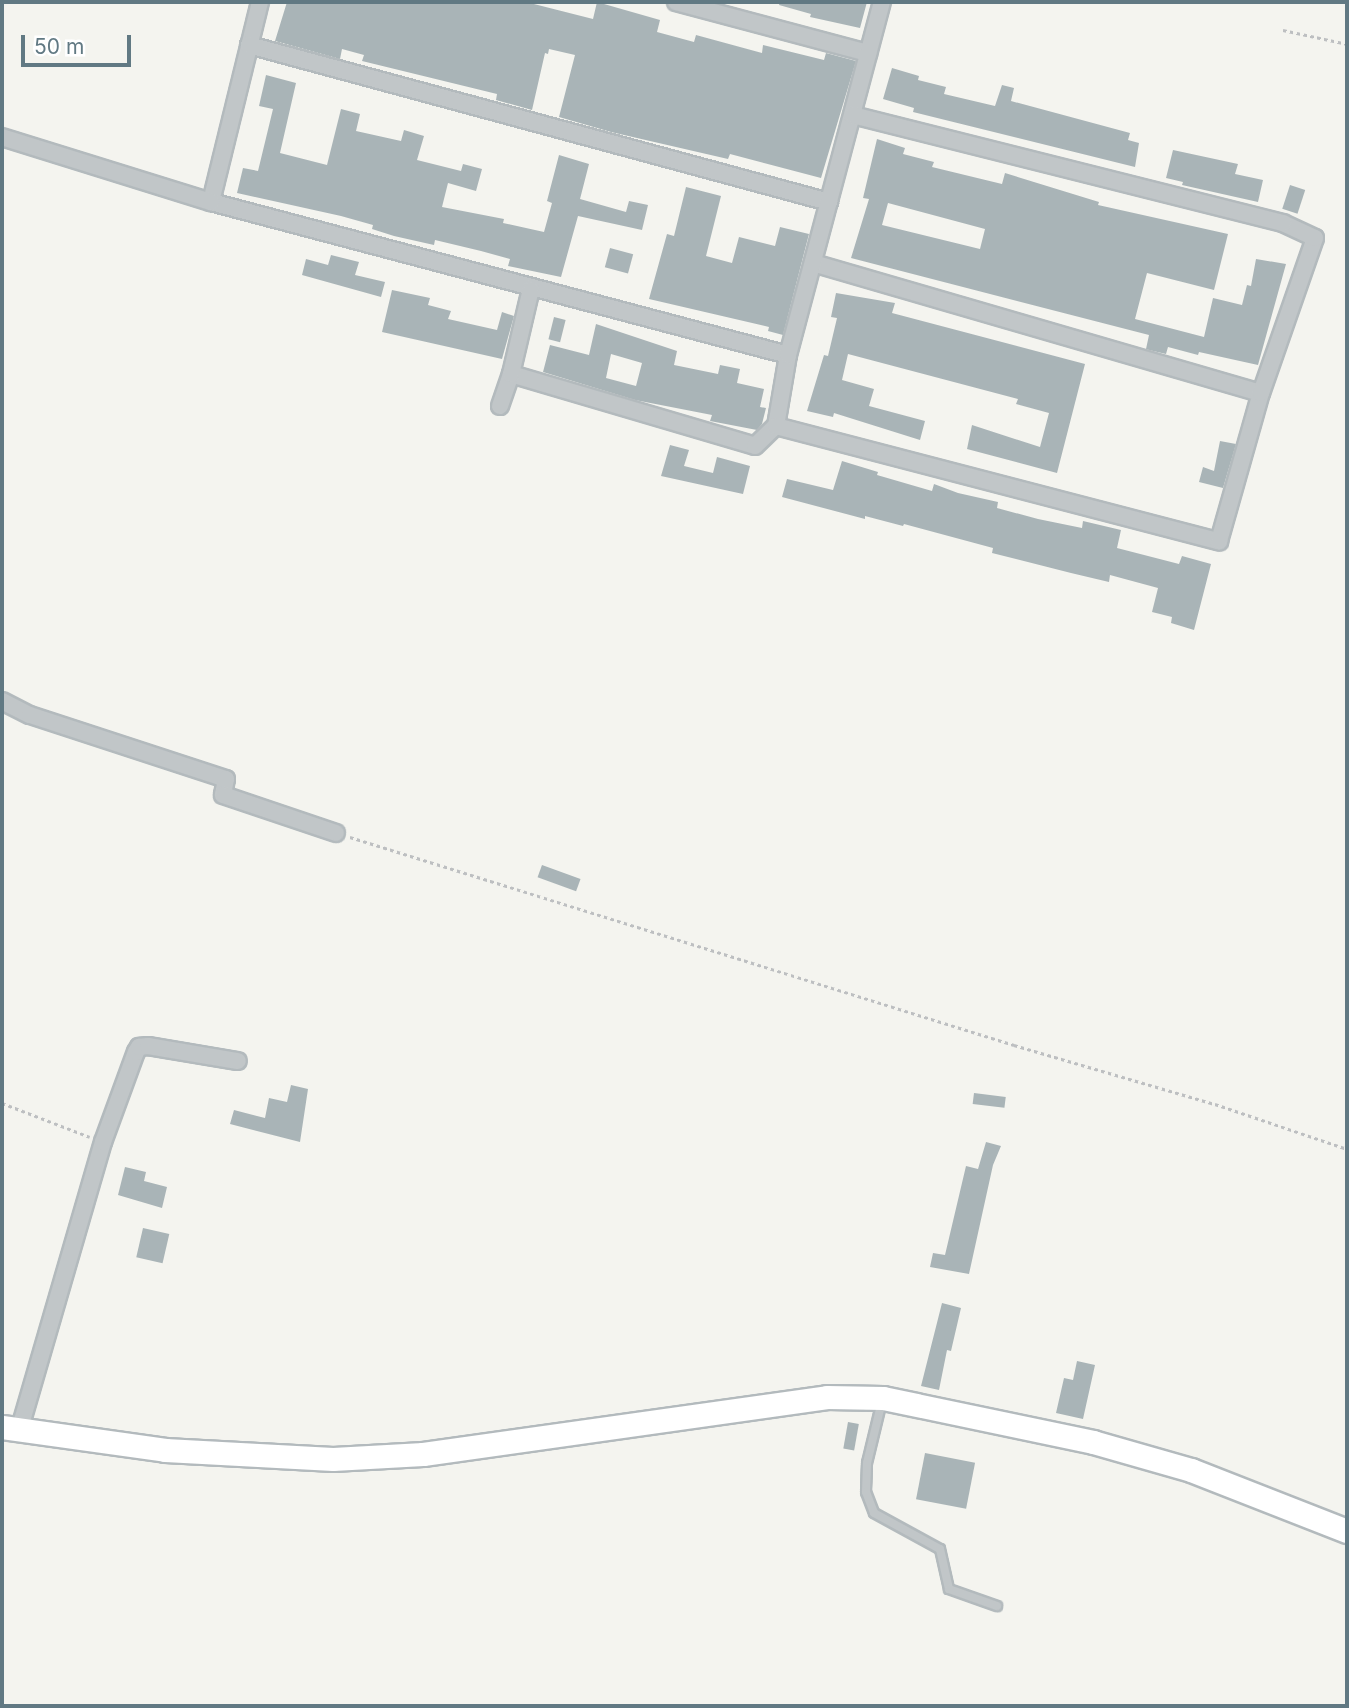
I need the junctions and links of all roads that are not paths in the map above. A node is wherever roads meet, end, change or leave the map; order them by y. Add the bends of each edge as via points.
1 (260, 2) edge
2 (676, 2) edge
3 (882, 2) edge
4 (249, 45) junction
5 (868, 53) junction
6 (852, 115) junction
7 (2, 137) edge
8 (211, 202) junction
9 (828, 202) junction
10 (813, 263) junction
11 (531, 289) junction
12 (788, 355) junction
13 (512, 374) junction
14 (1261, 393) junction
15 (500, 406) dead end
16 (776, 426) junction
17 (2, 701) edge
18 (336, 833) road end
19 (238, 1061) dead end
20 (883, 1398) junction
21 (10, 1429) edge
22 (1347, 1531) edge
23 (997, 1606) dead end

1 - 4 street
2 - 5 street
3 - 5 street
4 - 8 street
4 - 9 street
5 - 6 street
6 - 9 street
6 - 14 street via 1283,223 1315,238
7 - 8 street
8 - 11 street
9 - 10 street
10 - 12 street
10 - 14 street
11 - 12 street
11 - 13 street
12 - 16 street
13 - 15 street
13 - 16 street via 755,446
14 - 16 street via 1219,541
17 - 18 street via 30,715 226,779 223,795
19 - 21 street via 139,1047 103,1142
20 - 21 main road via 827,1397 423,1454 332,1460 165,1450
20 - 22 main road via 1093,1442 1167,1463
20 - 23 lane via 867,1463 866,1492 874,1513 940,1549 949,1589

